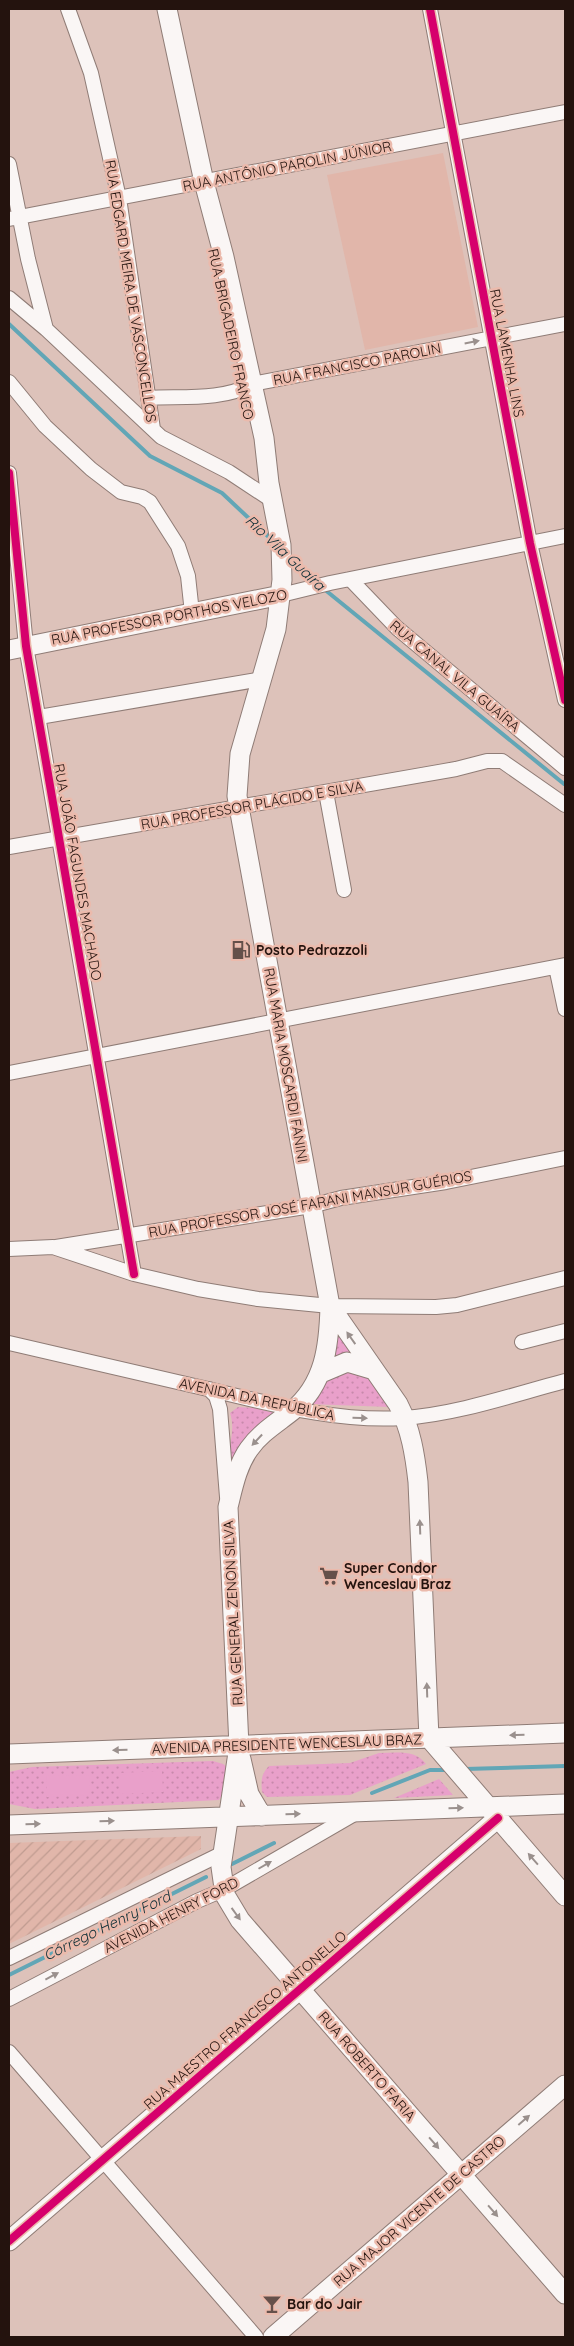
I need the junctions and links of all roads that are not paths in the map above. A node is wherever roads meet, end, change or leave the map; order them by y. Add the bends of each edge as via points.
1 (68, 9) edge
2 (167, 9) edge
3 (430, 9) edge
4 (565, 112) edge
5 (453, 134) junction
6 (9, 164) edge
7 (204, 182) junction
8 (119, 198) junction
9 (14, 218) edge
10 (9, 298) edge
11 (565, 324) edge
12 (46, 329) junction
13 (492, 338) junction
14 (9, 382) edge
15 (247, 387) junction
16 (148, 398) junction
17 (153, 429) junction
18 (9, 473) edge
19 (271, 492) junction
20 (565, 536) edge
21 (530, 543) junction
22 (350, 579) junction
23 (281, 595) junction
24 (192, 613) junction
25 (18, 648) edge
26 (262, 679) junction
27 (565, 700) edge
28 (39, 717) junction
29 (565, 768) edge
30 (326, 792) junction
31 (565, 805) edge
32 (238, 807) junction
33 (60, 838) junction
34 (9, 847) edge
35 (344, 890) dead end
36 (560, 966) edge
37 (565, 1009) edge
38 (277, 1021) junction
39 (97, 1056) junction
40 (9, 1073) edge
41 (565, 1158) edge
42 (311, 1206) junction
43 (128, 1235) junction
44 (53, 1247) junction
45 (9, 1249) edge
46 (134, 1274) junction
47 (565, 1278) edge
48 (330, 1306) junction
49 (565, 1331) edge
50 (522, 1342) dead end
51 (9, 1343) edge
52 (374, 1370) junction
53 (321, 1373) junction
54 (565, 1381) edge
55 (209, 1389) junction
56 (246, 1398) junction
57 (220, 1409) junction
58 (294, 1409) junction
59 (405, 1418) junction
60 (228, 1507) junction
61 (565, 1733) edge
62 (429, 1738) junction
63 (239, 1746) junction
64 (9, 1754) edge
65 (565, 1804) edge
66 (357, 1812) junction
67 (493, 1813) junction
68 (262, 1816) junction
69 (227, 1817) junction
70 (9, 1825) edge
71 (222, 1854) junction
72 (223, 1890) junction
73 (565, 1896) edge
74 (9, 1958) edge
75 (300, 1989) junction
76 (9, 2000) edge
77 (9, 2052) edge
78 (565, 2084) edge
79 (102, 2160) junction
80 (461, 2175) junction
81 (9, 2241) edge
82 (565, 2294) edge
83 (256, 2337) edge
84 (273, 2337) edge

1 - 8 street, RUA EDGARD MEIRA DE VASCONCELLOS via 91,73
2 - 7 main road, RUA BRIGADEIRO FRANCO
3 - 5 street, RUA LAMENHA LINS
4 - 5 street, RUA ANTÔNIO PAROLIN JÚNIOR
5 - 7 street, RUA ANTÔNIO PAROLIN JÚNIOR
5 - 13 street, RUA LAMENHA LINS
6 - 9 street
7 - 8 street, RUA ANTÔNIO PAROLIN JÚNIOR
7 - 15 main road, RUA BRIGADEIRO FRANCO via 212,256
8 - 9 street, RUA ANTÔNIO PAROLIN JÚNIOR
8 - 16 street, RUA EDGARD MEIRA DE VASCONCELLOS
9 - 12 street
10 - 12 street
11 - 13 street, RUA FRANCISCO PAROLIN
12 - 17 street
15 -> 13 street, RUA FRANCISCO PAROLIN
13 - 21 street, RUA LAMENHA LINS
14 - 24 street via 45,426 91,469 120,492 150,502 178,546 188,576
15 - 16 street, RUA FRANCISCO PAROLIN via 214,395
15 - 19 main road, RUA BRIGADEIRO FRANCO via 254,440
16 - 17 street, RUA EDGARD MEIRA DE VASCONCELLOS
17 - 19 street via 167,441
18 - 25 street, RUA JOÃO FAGUNDES MACHADO
19 - 23 main road, RUA BRIGADEIRO FRANCO via 279,529
20 - 21 street, RUA PROFESSOR PORTHOS VELOZO
21 - 22 street, RUA PROFESSOR PORTHOS VELOZO
21 - 27 street, RUA LAMENHA LINS
22 - 23 street, RUA PROFESSOR PORTHOS VELOZO
22 - 29 street, RUA CANAL VILA GUAÍRA via 397,628
23 - 24 main road, RUA PROFESSOR PORTHOS VELOZO
23 - 26 main road, RUA MARIA MOSCARDI FANINI via 276,629
24 - 25 main road, RUA PROFESSOR PORTHOS VELOZO
25 - 28 street, RUA JOÃO FAGUNDES MACHADO
26 - 28 street
26 - 32 main road, RUA MARIA MOSCARDI FANINI via 240,754 236,784
28 - 33 street, RUA JOÃO FAGUNDES MACHADO
30 - 31 street, RUA PROFESSOR PLÁCIDO E SILVA via 495,760 508,765
30 - 32 street, RUA PROFESSOR PLÁCIDO E SILVA
30 - 35 street
32 - 33 street, RUA PROFESSOR PLÁCIDO E SILVA
32 - 38 main road, RUA MARIA MOSCARDI FANINI
33 - 34 street, RUA PROFESSOR PLÁCIDO E SILVA
33 - 39 street, RUA JOÃO FAGUNDES MACHADO
36 - 37 street
36 - 38 street
38 - 39 street
38 - 42 main road, RUA MARIA MOSCARDI FANINI
39 - 40 street
39 - 43 street, RUA JOÃO FAGUNDES MACHADO
41 - 42 street, RUA PROFESSOR JOSÉ FARANI MANSUR GUÉRIOS
42 - 43 street, RUA PROFESSOR JOSÉ FARANI MANSUR GUÉRIOS
42 - 48 main road, RUA MARIA MOSCARDI FANINI
43 - 44 street, RUA PROFESSOR JOSÉ FARANI MANSUR GUÉRIOS
43 - 46 street, RUA JOÃO FAGUNDES MACHADO
44 - 45 street
44 - 46 street
46 - 48 street via 225,1294
47 - 48 street via 436,1307
52 -> 48 main road
48 - 53 main road, RUA MARIA MOSCARDI FANINI via 328,1347
49 - 50 street
51 - 55 street, AVENIDA DA REPÚBLICA
52 - 53 main road via 347,1362
52 - 59 main road
53 - 58 main road, RUA MARIA MOSCARDI FANINI via 314,1387
54 - 59 street, AVENIDA DA REPÚBLICA via 474,1405
55 - 56 street, AVENIDA DA REPÚBLICA
55 - 57 street, RUA GENERAL ZENON SILVA via 216,1396
56 - 57 street
56 - 58 street, AVENIDA DA REPÚBLICA
57 - 60 street, RUA GENERAL ZENON SILVA
58 -> 59 street, AVENIDA DA REPÚBLICA via 344,1417
58 -> 60 main road, RUA MARIA MOSCARDI FANINI via 248,1450
62 -> 59 main road via 418,1482
60 - 63 main road, RUA GENERAL ZENON SILVA
61 -> 62 main road, AVENIDA PRESIDENTE WENCESLAU BRAZ
62 - 63 main road, AVENIDA PRESIDENTE WENCESLAU BRAZ
62 - 67 main road
63 -> 64 main road, AVENIDA PRESIDENTE WENCESLAU BRAZ
63 - 68 main road via 249,1794
63 - 69 main road, RUA GENERAL ZENON SILVA
65 - 67 main road
66 -> 67 main road
68 -> 66 main road
72 -> 66 street, AVENIDA HENRY FORD
73 -> 67 main road
67 - 75 main road, RUA MAESTRO FRANCISCO ANTONELLO
68 - 69 main road
70 -> 69 main road
69 - 71 main road, RUA ROBERTO FARIA
71 - 72 main road, RUA ROBERTO FARIA
71 - 74 street
72 -> 75 main road, RUA ROBERTO FARIA via 233,1912
76 -> 72 street, AVENIDA HENRY FORD
75 - 79 main road, RUA MAESTRO FRANCISCO ANTONELLO
75 -> 80 main road, RUA ROBERTO FARIA
77 - 79 street
80 -> 78 main road, RUA MAJOR VICENTE DE CASTRO
79 - 81 main road, RUA MAESTRO FRANCISCO ANTONELLO
79 - 83 street
80 -> 82 main road, RUA ROBERTO FARIA
80 - 84 main road, RUA MAJOR VICENTE DE CASTRO

